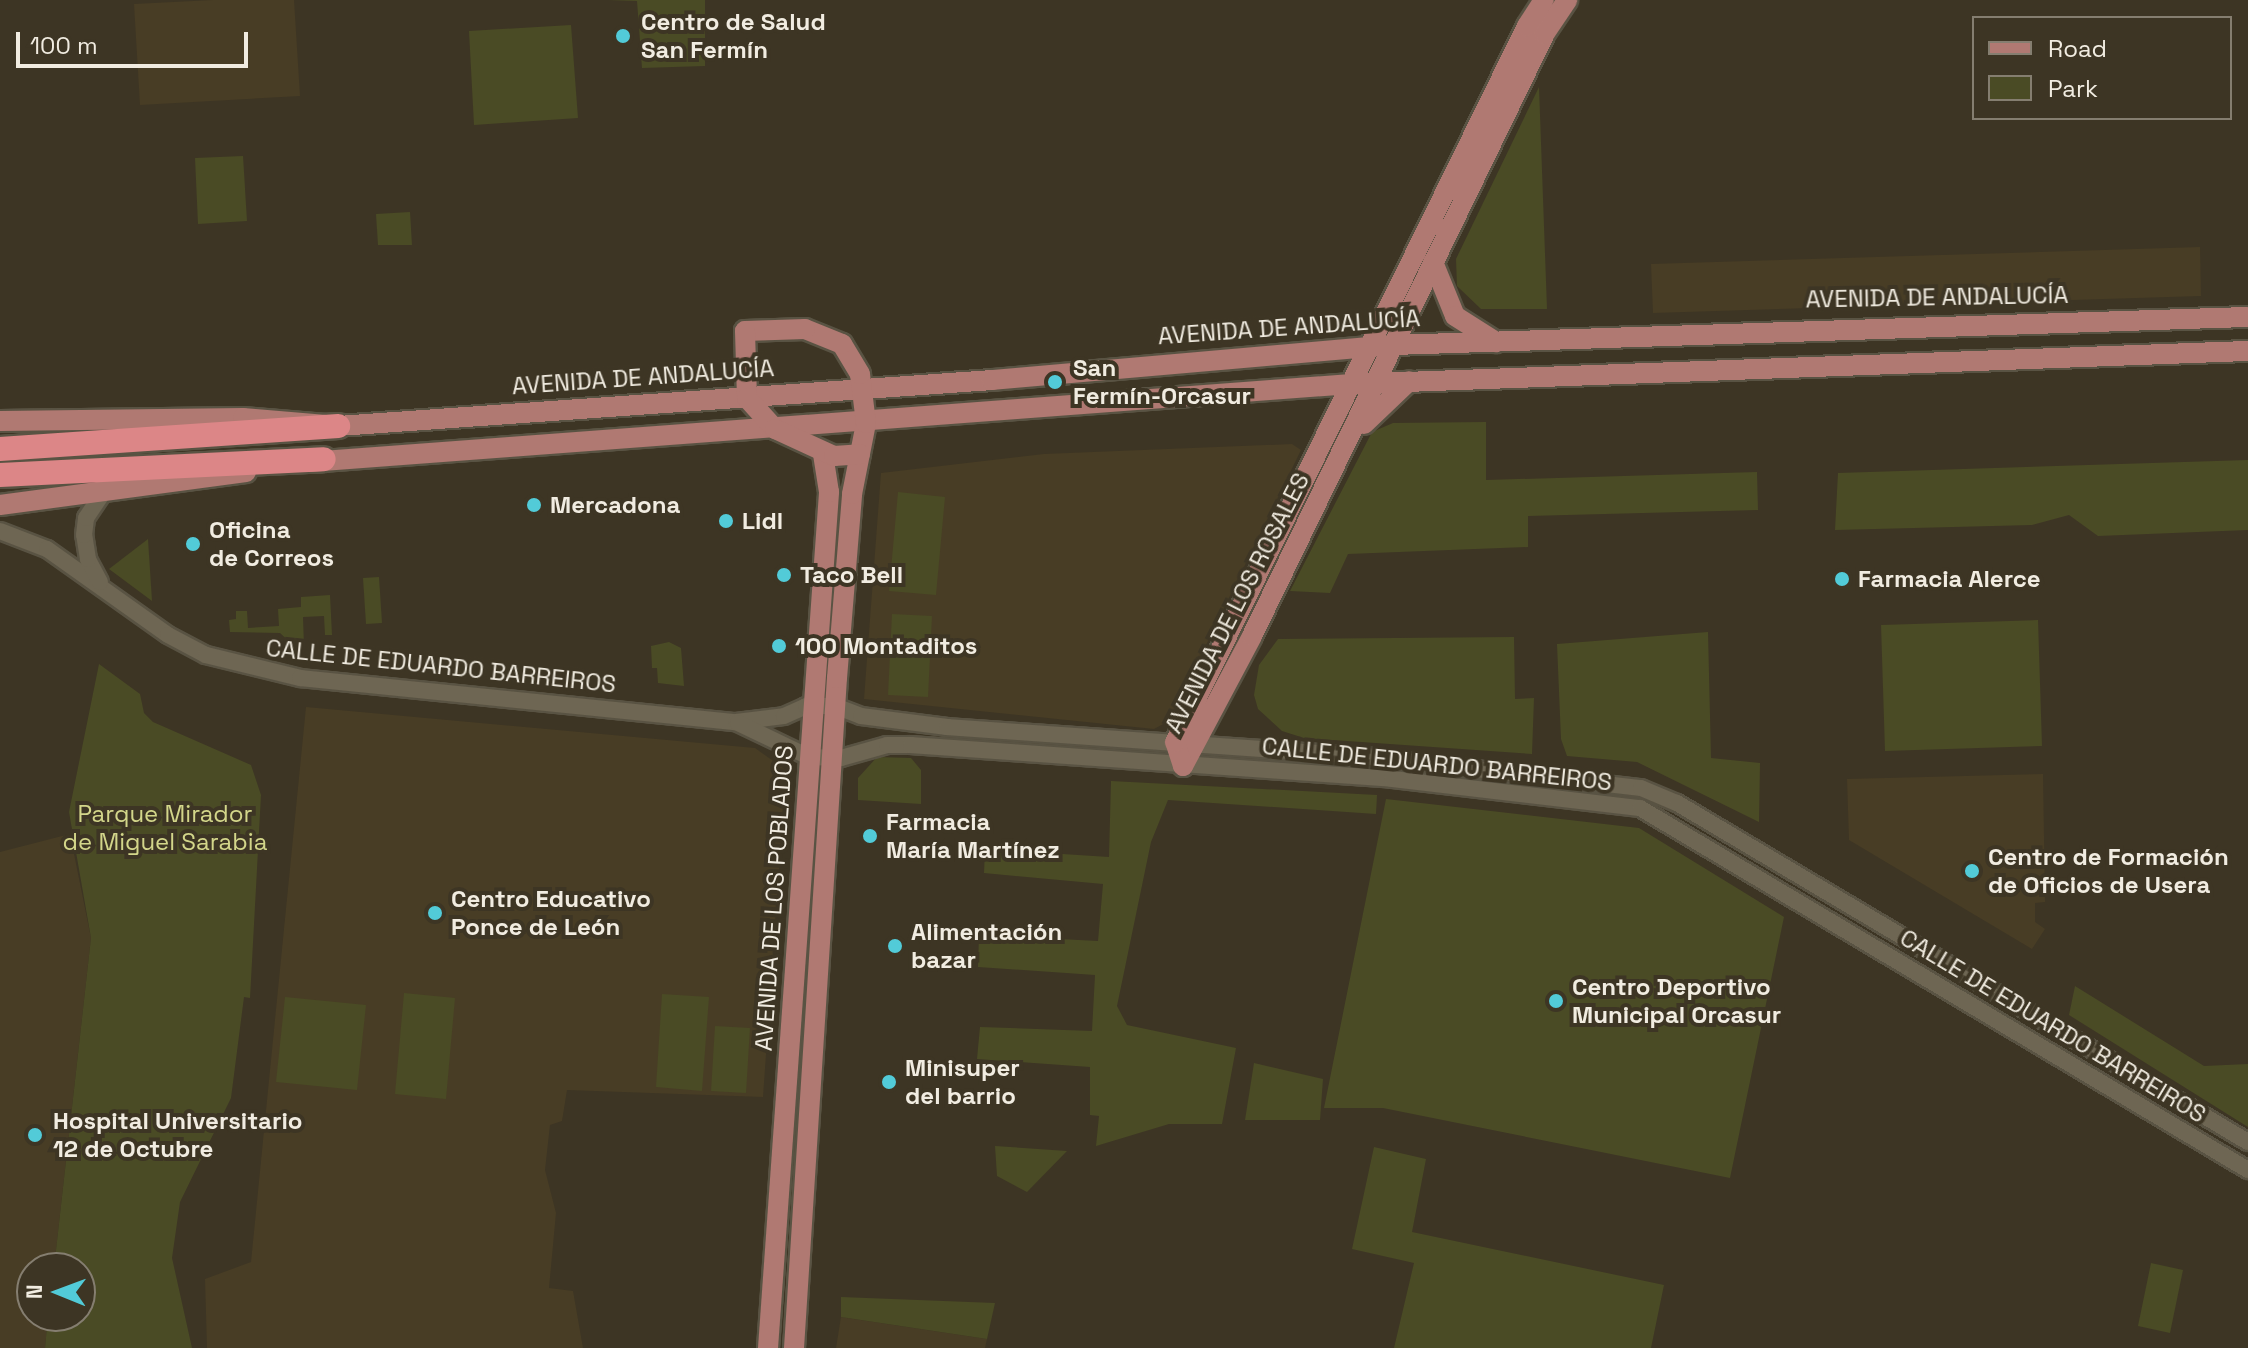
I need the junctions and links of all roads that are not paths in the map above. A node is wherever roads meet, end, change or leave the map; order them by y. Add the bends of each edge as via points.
1 (1544, 0) edge
2 (1567, 0) edge
3 (1433, 262) junction
4 (2248, 303) edge
5 (2248, 317) edge
6 (2214, 318) junction
7 (1496, 342) junction
8 (1393, 345) junction
9 (1369, 347) junction
10 (2248, 351) edge
11 (1409, 381) junction
12 (1375, 383) junction
13 (1351, 384) junction
14 (864, 389) junction
15 (747, 398) junction
16 (0, 421) edge
17 (866, 423) junction
18 (338, 426) junction
19 (775, 429) junction
20 (0, 449) edge
21 (1342, 451) junction
22 (823, 453) junction
23 (860, 454) junction
24 (324, 459) junction
25 (0, 475) edge
26 (104, 491) junction
27 (0, 505) edge
28 (0, 531) edge
29 (111, 595) junction
30 (813, 705) junction
31 (835, 706) junction
32 (784, 716) junction
33 (861, 716) junction
34 (736, 722) junction
35 (1175, 742) junction
36 (783, 743) junction
37 (1198, 744) junction
38 (860, 752) junction
39 (809, 757) junction
40 (832, 758) junction
41 (1183, 766) junction
42 (2248, 1142) edge
43 (2248, 1170) edge
44 (768, 1348) edge
45 (794, 1348) edge

1 - 9 main road, AVENIDA DE LOS ROSALES
2 - 3 main road, AVENIDA DE LOS ROSALES via 1545,33
3 - 7 main road via 1455,316
3 - 8 main road, AVENIDA DE LOS ROSALES
4 - 6 main road
5 - 6 main road, AVENIDA DE ANDALUCÍA
6 - 7 main road, AVENIDA DE ANDALUCÍA
7 - 8 main road, AVENIDA DE ANDALUCÍA
8 - 9 main road, AVENIDA DE ANDALUCÍA
8 - 12 main road, AVENIDA DE LOS ROSALES
9 - 13 main road, AVENIDA DE LOS ROSALES
9 - 14 main road, AVENIDA DE ANDALUCÍA
10 - 11 main road
11 - 12 main road
11 - 21 main road via 1376,407
12 - 13 main road
12 - 21 main road, AVENIDA DE LOS ROSALES
13 - 17 main road
13 - 35 main road, AVENIDA DE LOS ROSALES
14 - 15 main road, AVENIDA DE ANDALUCÍA
14 - 15 main road via 854,360 828,335 805,329 745,331
14 - 17 main road, AVENIDA DE LOS POBLADOS
15 - 18 main road, AVENIDA DE ANDALUCÍA
15 - 19 main road
16 - 18 main road via 243,418
17 - 19 main road
17 - 23 main road, AVENIDA DE LOS POBLADOS
18 - 20 highway, AVENIDA DE ANDALUCÍA
19 - 22 main road
19 - 24 main road
21 - 37 main road, AVENIDA DE LOS ROSALES
22 - 23 main road
22 - 30 main road, AVENIDA DE LOS POBLADOS via 829,492
23 - 31 main road, AVENIDA DE LOS POBLADOS
24 - 25 highway
24 - 26 main road
26 - 27 main road
26 - 29 street via 86,518 84,535 93,573
28 - 29 street, CALLE DE EDUARDO BARREIROS via 47,549
29 - 34 street, CALLE DE EDUARDO BARREIROS via 187,645 254,669
30 - 31 street, CALLE DE EDUARDO BARREIROS
30 - 32 street, CALLE DE EDUARDO BARREIROS
30 - 39 main road, AVENIDA DE LOS POBLADOS
31 - 33 street, CALLE DE EDUARDO BARREIROS
31 - 40 main road, AVENIDA DE LOS POBLADOS
32 - 34 street, CALLE DE EDUARDO BARREIROS
32 - 36 street via 778,730
33 - 35 street, CALLE DE EDUARDO BARREIROS
33 - 38 street via 868,735
34 - 36 street, CALLE DE EDUARDO BARREIROS
35 - 37 street, CALLE DE EDUARDO BARREIROS
35 - 41 main road, AVENIDA DE LOS ROSALES
36 - 39 street, CALLE DE EDUARDO BARREIROS
37 - 41 main road, AVENIDA DE LOS ROSALES
37 - 42 street, CALLE DE EDUARDO BARREIROS via 1372,757 1641,788 1690,811
38 - 40 street, CALLE DE EDUARDO BARREIROS
38 - 41 street, CALLE DE EDUARDO BARREIROS via 911,745
39 - 40 street, CALLE DE EDUARDO BARREIROS
39 - 44 main road, AVENIDA DE LOS POBLADOS
40 - 45 main road, AVENIDA DE LOS POBLADOS
41 - 43 street, CALLE DE EDUARDO BARREIROS via 1392,779 1640,808

